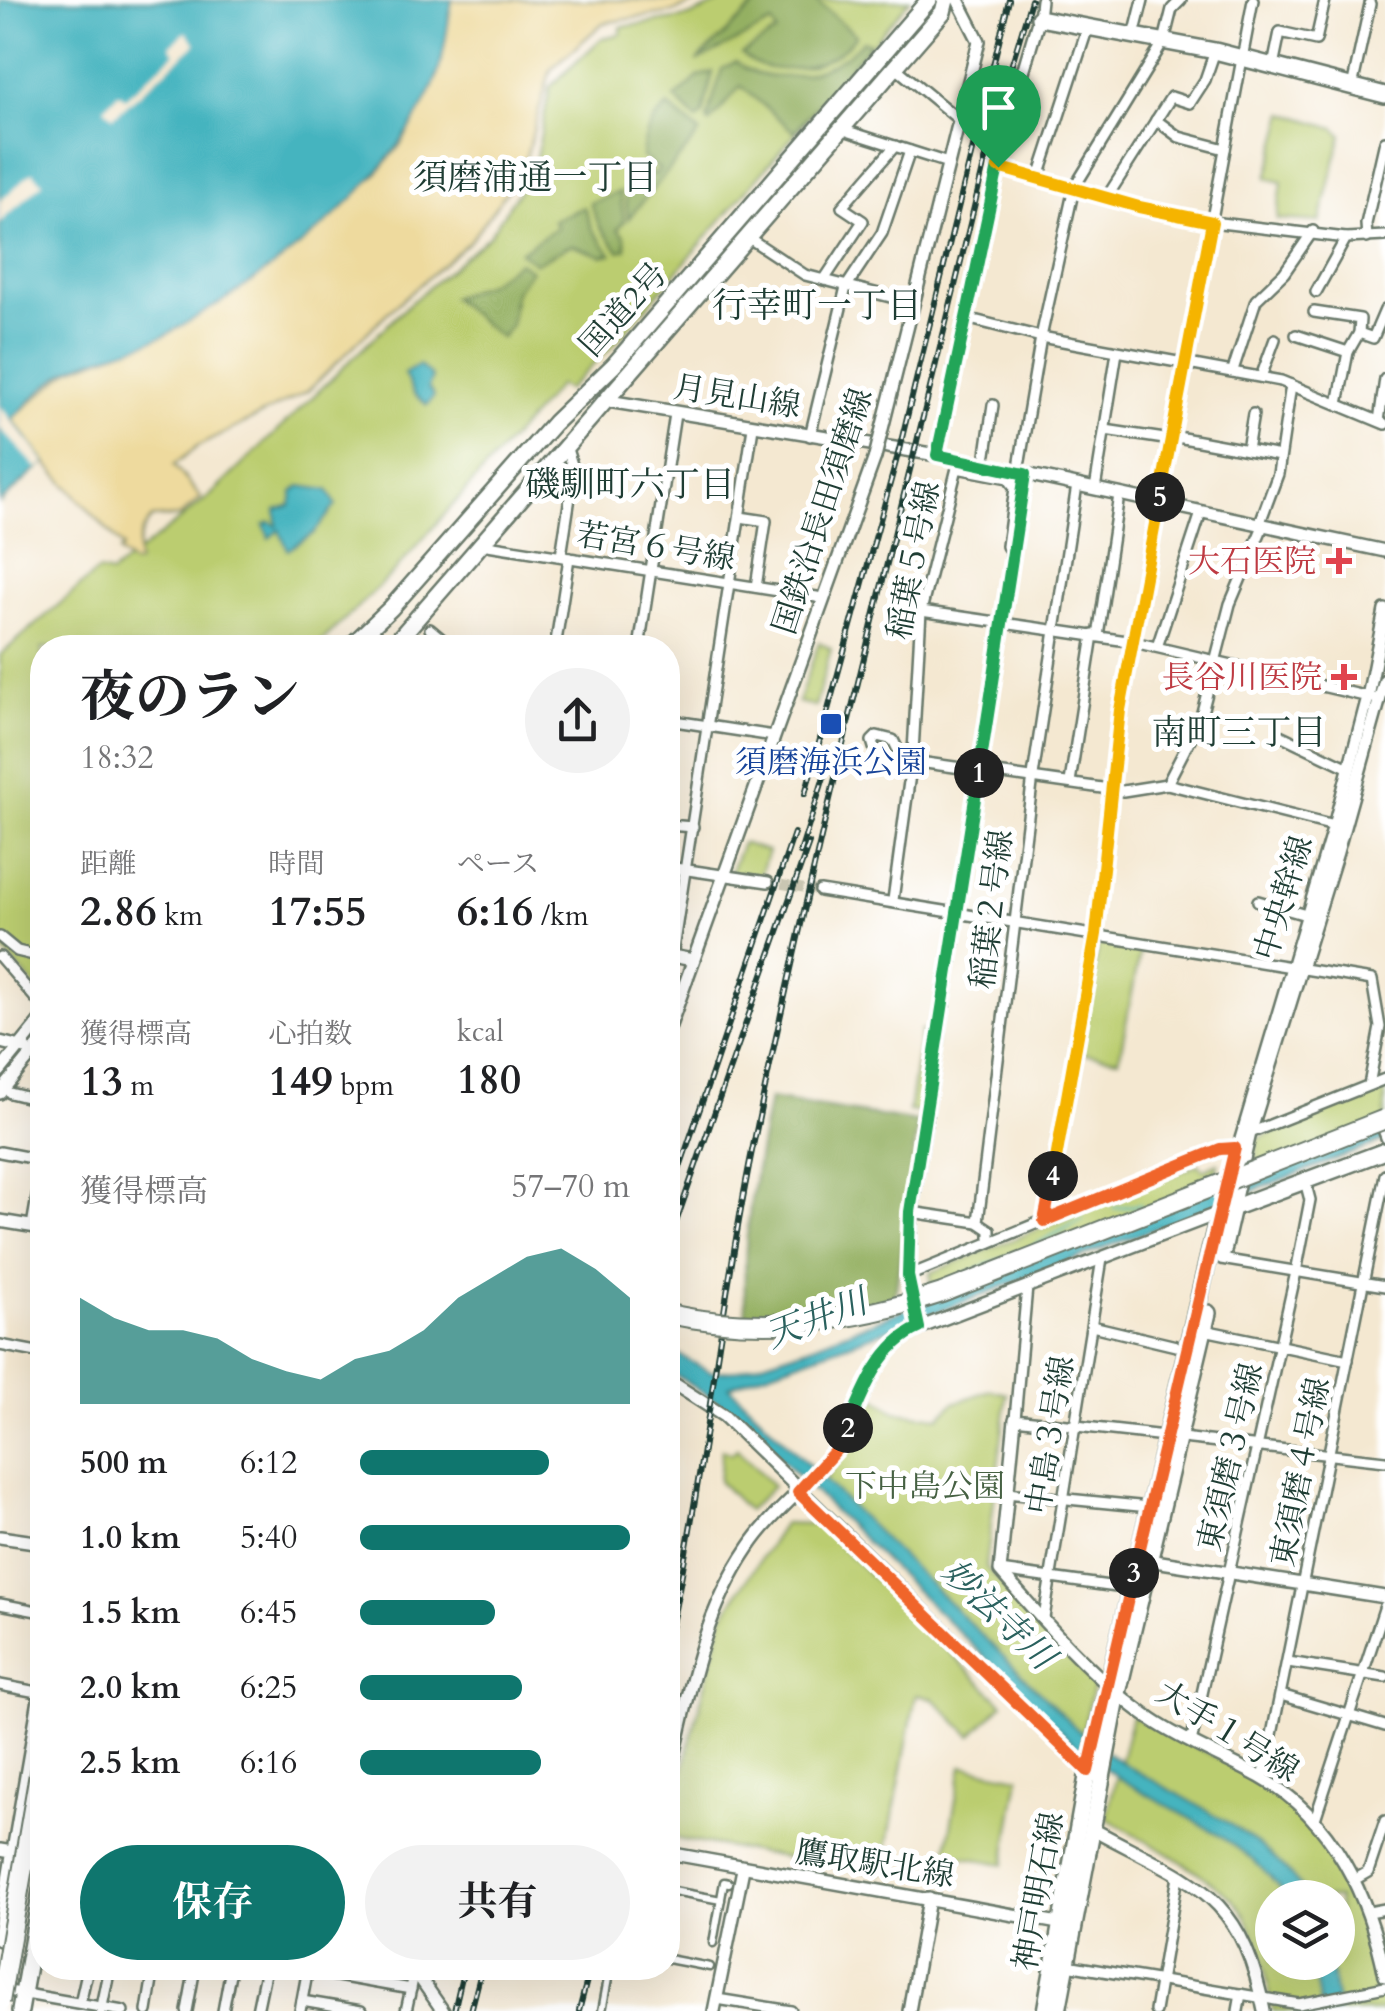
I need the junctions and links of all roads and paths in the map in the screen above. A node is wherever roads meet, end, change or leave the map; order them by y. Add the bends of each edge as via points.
1 (929, 0) edge
2 (946, 0) edge
3 (958, 0) edge
4 (1041, 0) edge
5 (1143, 0) edge
6 (1182, 0) edge
7 (1253, 0) edge
8 (1325, 0) edge
9 (1370, 4) dead end
10 (1039, 18) junction
11 (1087, 30) junction
12 (1134, 36) junction
13 (1164, 41) junction
14 (1215, 51) junction
15 (1242, 58) junction
16 (1273, 66) junction
17 (896, 68) junction
18 (1352, 86) junction
19 (1385, 95) edge
20 (958, 120) junction
21 (1156, 120) junction
22 (844, 130) junction
23 (1385, 141) edge
24 (894, 146) junction
25 (1225, 149) junction
26 (910, 151) junction
27 (948, 163) junction
28 (998, 167) junction
29 (1039, 177) junction
30 (1074, 188) junction
31 (1107, 198) junction
32 (1212, 222) junction
33 (1313, 231) junction
34 (1385, 236) edge
35 (750, 238) junction
36 (1346, 238) junction
37 (1367, 238) junction
38 (824, 280) junction
39 (846, 287) junction
40 (1316, 292) dead end
41 (902, 300) dead end
42 (1385, 310) edge
43 (1314, 312) dead end
44 (966, 318) junction
45 (1359, 333) junction
46 (1296, 335) dead end
47 (1041, 337) junction
48 (1275, 339) dead end
49 (1117, 352) junction
50 (1348, 352) junction
51 (1186, 365) junction
52 (1233, 370) junction
53 (606, 372) junction
54 (1261, 376) junction
55 (1385, 379) edge
56 (1291, 385) junction
57 (608, 401) junction
58 (1338, 404) junction
59 (993, 405) dead end
60 (675, 414) junction
61 (1254, 414) dead end
62 (1382, 422) edge
63 (753, 427) junction
64 (1105, 430) junction
65 (810, 436) junction
66 (1172, 438) junction
67 (567, 449) junction
68 (1247, 450) junction
69 (986, 454) dead end
70 (937, 455) junction
71 (1280, 456) junction
72 (1023, 468) junction
73 (1078, 485) junction
74 (1095, 490) junction
75 (1119, 495) junction
76 (484, 502) junction
77 (1158, 504) junction
78 (1200, 513) junction
79 (740, 518) junction
80 (1261, 525) junction
81 (481, 544) junction
82 (1385, 551) edge
83 (1013, 555) junction
84 (565, 557) junction
85 (651, 570) junction
86 (729, 582) junction
87 (756, 587) junction
88 (823, 598) junction
89 (1385, 610) edge
90 (921, 611) junction
91 (1002, 624) junction
92 (430, 629) dead end
93 (1053, 631) junction
94 (367, 635) edge
95 (402, 635) edge
96 (437, 635) edge
97 (556, 635) edge
98 (642, 635) edge
99 (1095, 636) junction
100 (1134, 642) junction
101 (1158, 648) junction
102 (1214, 662) junction
103 (1385, 680) edge
104 (1374, 698) junction
105 (680, 722) edge
106 (707, 726) junction
107 (1280, 734) dead end
108 (774, 736) junction
109 (912, 760) junction
110 (1349, 768) junction
111 (980, 769) junction
112 (1033, 776) junction
113 (1070, 782) junction
114 (1168, 784) junction
115 (1112, 789) junction
116 (680, 826) edge
117 (1334, 826) junction
118 (692, 828) junction
119 (680, 869) edge
120 (686, 870) junction
121 (723, 876) junction
122 (768, 882) tunnel mouth
123 (820, 891) tunnel mouth
124 (892, 900) junction
125 (1258, 901) dead end
126 (680, 907) edge
127 (956, 911) junction
128 (1306, 915) junction
129 (1015, 920) junction
130 (1096, 934) junction
131 (0, 937) edge
132 (30, 954) edge
133 (0, 957) edge
134 (680, 958) edge
135 (693, 960) junction
136 (1296, 968) junction
137 (30, 992) edge
138 (680, 997) edge
139 (1381, 1012) edge
140 (30, 1035) edge
141 (0, 1042) edge
142 (22, 1045) junction
143 (30, 1045) edge
144 (30, 1060) edge
145 (0, 1071) edge
146 (1385, 1079) edge
147 (1369, 1085) junction
148 (5, 1093) edge
149 (30, 1098) edge
150 (1383, 1124) edge
151 (1250, 1133) junction
152 (1235, 1148) junction
153 (1382, 1148) edge
154 (0, 1152) edge
155 (30, 1161) edge
156 (1385, 1174) edge
157 (1304, 1181) junction
158 (1230, 1184) junction
159 (1225, 1206) junction
160 (910, 1212) junction
161 (0, 1220) edge
162 (1044, 1221) junction
163 (978, 1222) junction
164 (30, 1226) edge
165 (990, 1242) junction
166 (1102, 1258) junction
167 (1221, 1259) junction
168 (1296, 1272) junction
169 (908, 1276) junction
170 (1365, 1282) junction
171 (1385, 1286) edge
172 (1027, 1288) junction
173 (680, 1316) edge
174 (917, 1316) junction
175 (1092, 1326) junction
176 (680, 1328) edge
177 (1204, 1330) junction
178 (0, 1345) edge
179 (1176, 1346) dead end
180 (1280, 1347) junction
181 (30, 1351) edge
182 (1348, 1360) junction
183 (680, 1388) edge
184 (1015, 1419) junction
185 (1078, 1426) junction
186 (1172, 1434) junction
187 (1259, 1447) junction
188 (1329, 1454) junction
189 (1385, 1461) edge
190 (802, 1488) junction
191 (1006, 1493) junction
192 (1066, 1499) junction
193 (1139, 1506) dead end
194 (0, 1536) edge
195 (30, 1542) edge
196 (1143, 1559) junction
197 (1000, 1571) junction
198 (1230, 1571) junction
199 (1053, 1577) junction
200 (1304, 1583) junction
201 (1131, 1588) junction
202 (1385, 1596) edge
203 (0, 1604) edge
204 (1385, 1606) edge
205 (30, 1610) edge
206 (1044, 1618) junction
207 (1288, 1662) junction
208 (1363, 1673) junction
209 (1385, 1677) edge
210 (0, 1685) edge
211 (1113, 1688) junction
212 (30, 1691) edge
213 (1281, 1695) junction
214 (1350, 1716) junction
215 (1385, 1726) edge
216 (680, 1731) edge
217 (1191, 1743) junction
218 (30, 1747) edge
219 (1096, 1770) junction
220 (1263, 1779) junction
221 (1385, 1821) edge
222 (1314, 1822) junction
223 (30, 1826) edge
224 (1091, 1828) junction
225 (7, 1851) edge
226 (680, 1855) edge
227 (743, 1869) junction
228 (1178, 1876) junction
229 (1354, 1880) joint
230 (1355, 1882) edge
231 (730, 1883) dead end
232 (30, 1891) edge
233 (680, 1892) edge
234 (929, 1899) junction
235 (721, 1900) junction
236 (1385, 1909) edge
237 (1369, 1912) junction
238 (1067, 1924) junction
239 (0, 1938) edge
240 (713, 1943) dead end
241 (680, 1961) edge
242 (1067, 1965) junction
243 (710, 1967) dead end
244 (30, 1969) edge
245 (1385, 1974) edge
246 (85, 1980) edge
247 (108, 1980) edge
248 (152, 1980) edge
249 (193, 1980) edge
250 (229, 1980) edge
251 (264, 1980) edge
252 (306, 1980) edge
253 (364, 1980) edge
254 (412, 1980) edge
255 (422, 1980) edge
256 (607, 1980) edge
257 (1160, 1980) junction
258 (1385, 1987) edge
259 (0, 1989) edge
260 (410, 1989) junction
261 (23, 1994) junction
262 (1240, 1994) junction
263 (0, 2002) edge
264 (80, 2003) junction
265 (1263, 2004) edge
266 (716, 2005) edge
267 (61, 2006) edge
268 (301, 2006) edge
269 (102, 2010) edge
270 (10, 2011) edge
271 (20, 2011) edge
272 (123, 2011) edge
273 (148, 2011) edge
274 (187, 2011) edge
275 (223, 2011) edge
276 (258, 2011) edge
277 (361, 2011) edge
278 (406, 2011) edge
279 (443, 2011) edge
280 (602, 2011) edge
281 (791, 2011) edge
282 (909, 2011) edge
283 (1045, 2011) edge
284 (1058, 2011) edge
285 (1155, 2011) edge
286 (1238, 2011) edge

1 - 53 main road, 国道2号
2 - 17 main road, 国道2号
3 - 20 street, 国鉄沿長田須磨線 via 979,41
4 - 10 street
5 - 12 street
6 - 13 street via 1172,9
7 - 15 street
8 - 16 street via 1316,40 1280,32
9 - 18 street
10 - 11 main road
10 - 28 street
11 - 12 main road
11 - 29 street
12 - 13 main road
13 - 14 main road
13 - 30 street
14 - 15 main road
14 - 21 street via 1190,103 1171,97
15 - 16 main road
15 - 25 street
16 - 18 main road
17 - 20 street
17 - 22 main road, 国道2号
18 - 19 main road
20 - 27 street, 国鉄沿長田須磨線
21 - 25 street via 1179,137
21 - 31 street
22 - 24 street
22 - 35 main road, 国道2号
23 - 37 street
24 - 26 street
24 - 38 street via 842,207 862,221
25 - 32 street
26 - 27 street
26 - 39 street via 882,232
27 - 88 street, 国鉄沿長田須磨線, bridge via 875,458
28 - 29 street
28 - 44 street
29 - 30 street
30 - 31 street
30 - 47 street
31 - 32 street
32 - 33 street
32 - 51 street
33 - 36 street
33 - 52 street via 1256,300
34 - 37 street
35 - 38 street
35 - 57 main road, 国道2号
36 - 37 street
36 - 40 street
38 - 39 street
39 - 41 street
39 - 65 street
42 - 45 street via 1373,338
43 - 45 street via 1360,319
44 - 47 street
44 - 70 street
45 - 50 street
46 - 50 street
47 - 49 street
47 - 72 street
48 - 54 street
49 - 51 street
49 - 64 street
50 - 58 street
51 - 52 street
51 - 66 street
52 - 54 street
53 - 57 main road
53 - 76 main road, 国道2号
54 - 56 street
55 - 62 street
56 - 58 street
56 - 71 street
57 - 60 street, 月見山線
57 - 67 main road, 国道2号
57 - 76 main road via 588,402 573,414
58 - 62 street
59 - 69 street
60 - 63 street, 月見山線
60 - 85 street
61 - 68 street
63 - 65 street, 月見山線
63 - 79 street
64 - 66 street
64 - 74 street
65 - 70 street, 月見山線
66 - 68 street
66 - 77 street
67 - 81 main road, 国道2号
67 - 84 street via 574,471
68 - 71 street
70 - 72 street, 月見山線
71 - 80 street
72 - 73 street, 月見山線
72 - 83 street
73 - 74 street, 月見山線
73 - 93 street, 稲葉２号線
74 - 75 street, 月見山線
75 - 77 street, 月見山線
75 - 99 street
76 - 94 main road, 国道2号
77 - 78 street, 月見山線
77 - 100 street
78 - 80 street, 月見山線
78 - 101 street
79 - 86 street
79 - 87 street via 766,521
80 - 82 street, 月見山線
80 - 102 street
81 - 84 street, 若宮６号線
81 - 95 main road, 国道2号
83 - 90 street, 稲葉５号線 via 1007,546 1015,488 1008,478 957,468
83 - 91 street
84 - 85 street, 若宮６号線
84 - 97 street
85 - 86 street, 若宮６号線
85 - 98 street
86 - 87 street, 若宮６号線
86 - 106 street
87 - 88 street, 若宮６号線
88 - 108 street, 国鉄沿長田須磨線
89 - 104 street, 中央幹線
90 - 91 street
90 - 109 street, 稲葉５号線
91 - 93 street
91 - 111 street
92 - 96 street
93 - 99 street
93 - 112 street, 稲葉２号線
99 - 100 street
99 - 113 street
100 - 101 street
100 - 115 street
101 - 102 street
102 - 104 street
102 - 114 street via 1200,720
103 - 104 street, 中央幹線
104 - 110 street, 中央幹線
104 - 136 street, 中央幹線
105 - 106 street
106 - 108 street
106 - 118 street
107 - 110 street
108 - 121 street, 国鉄沿長田須磨線
109 - 111 street
109 - 124 street, 稲葉５号線
110 - 117 street, 中央幹線
111 - 112 street
111 - 127 street
112 - 113 street
112 - 129 street, 稲葉２号線
113 - 115 street
114 - 115 street
114 - 117 street
115 - 130 street
116 - 118 street
117 - 128 street, 中央幹線
118 - 120 street
119 - 120 street
120 - 121 street
120 - 126 street
121 - 122 street
121 - 135 street, 国鉄沿長田須磨線
123 - 124 street
124 - 127 street
125 - 128 street
127 - 129 street
127 - 160 street
128 - 136 street, 中央幹線
129 - 130 street
129 - 163 street, 稲葉２号線
130 - 136 street
130 - 162 street
131 - 132 street
133 - 137 street
134 - 135 street
135 - 138 street, 国鉄沿長田須磨線
136 - 139 street via 1372,980
136 - 151 street, 中央幹線
136 - 152 street, 中央幹線
139 - 147 street
140 - 142 street
141 - 142 street
142 - 143 street
142 - 145 street
144 - 148 street
146 - 147 street
147 - 151 street
148 - 149 street
150 - 153 street
150 - 173 highway, bridge via 882,1311 789,1326
150 - 176 highway, bridge via 885,1322 787,1337
151 - 158 street, 中央幹線
152 - 158 street, 中央幹線
152 - 162 street
153 - 156 street, 東須磨４号線
153 - 157 main road
154 - 155 street
156 - 170 street, 東須磨４号線
157 - 159 main road
157 - 168 street, 東須磨３号線 via 1310,1200
158 - 159 street
159 - 166 street
159 - 167 main road, 神戸明石線
159 - 186 main road, 神戸明石線
160 - 163 street
160 - 169 street
161 - 164 street
162 - 165 street
163 - 165 street via 990,1230
165 - 169 street
166 - 172 street
166 - 175 street, 中島３号線
167 - 168 street
167 - 177 main road, 神戸明石線
168 - 170 street
168 - 180 street, 東須磨３号線
169 - 174 street
170 - 171 street
170 - 182 street, 東須磨４号線
172 - 174 street
172 - 184 street
174 - 190 street via 868,1382 836,1450
175 - 179 street
175 - 185 street, 中島３号線
177 - 180 street
177 - 186 main road, 神戸明石線
178 - 181 street
180 - 182 street
180 - 187 street, 東須磨３号線
182 - 188 street, 東須磨４号線
183 - 190 street via 724,1416
184 - 185 street
184 - 191 street
185 - 186 street
185 - 192 street, 中島３号線
186 - 187 street
186 - 196 main road, 神戸明石線
187 - 188 street
187 - 198 street, 東須磨３号線
188 - 189 street
188 - 200 street, 東須磨４号線
190 - 216 street via 751,1543 715,1608
190 - 219 street
191 - 192 street
191 - 197 street
192 - 193 street
192 - 199 street, 中島３号線
194 - 195 street
196 - 198 street
196 - 201 main road, 神戸明石線
196 - 211 main road, 神戸明石線
197 - 199 street
197 - 206 street, 大手１号線
198 - 200 street
198 - 217 street, 東須磨３号線
199 - 201 street
199 - 206 street, 中島３号線
200 - 202 street
200 - 207 street, 東須磨４号線
201 - 211 main road, 神戸明石線
203 - 205 street
204 - 208 street
206 - 211 street, 大手１号線
207 - 208 street
207 - 213 street, 東須磨４号線
208 - 209 street
208 - 214 street
210 - 212 street
211 - 217 street, 大手１号線
211 - 219 main road, 神戸明石線
213 - 214 street
213 - 220 street, 東須磨４号線
214 - 215 street
214 - 222 street
217 - 220 street, 大手１号線
218 - 225 main road
219 - 224 main road, 神戸明石線
219 - 238 main road, 神戸明石線
220 - 222 street, 大手１号線
221 - 229 street via 1368,1872
222 - 229 street, 大手１号線
223 - 263 highway, bridge
224 - 228 street
224 - 238 main road, 神戸明石線
225 - 239 main road
226 - 227 street, 鷹取駅北線
227 - 234 street, 鷹取駅北線
227 - 266 street
228 - 257 street
228 - 265 street via 1215,1900 1238,1926
230 - 237 street, 大手１号線
231 - 235 street via 724,1882
232 - 270 highway
233 - 235 street
234 - 238 street, 鷹取駅北線
234 - 282 street
235 - 240 street
236 - 237 street
237 - 245 street, 大手１号線
238 - 242 main road, 神戸明石線
238 - 283 main road, 神戸明石線
241 - 243 street
242 - 257 street
242 - 284 main road, 神戸明石線
244 - 261 main road
246 - 264 street
247 - 269 street
248 - 273 street
249 - 274 street
250 - 275 street
251 - 276 street
252 - 268 street
253 - 260 street
254 - 260 street
255 - 279 street
256 - 280 street
257 - 262 street
257 - 285 street
258 - 265 street via 1317,2003
259 - 261 street
260 - 278 street
261 - 267 street
261 - 271 main road
262 - 265 street
262 - 286 street
264 - 267 street
264 - 269 street
266 - 281 street
268 - 277 street
269 - 272 street

